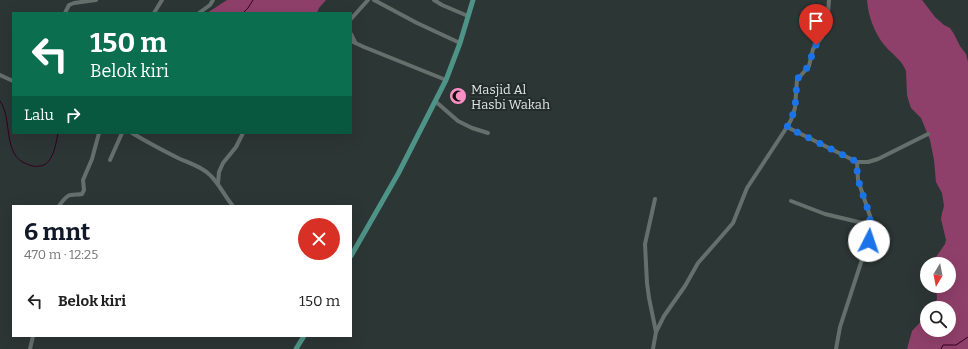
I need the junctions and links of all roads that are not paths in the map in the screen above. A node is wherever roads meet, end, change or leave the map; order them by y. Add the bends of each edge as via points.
1 (96, 0) edge
2 (162, 0) edge
3 (213, 0) edge
4 (368, 0) edge
5 (374, 0) edge
6 (434, 0) edge
7 (473, 0) edge
8 (829, 0) edge
9 (66, 12) edge
10 (155, 12) edge
11 (200, 12) edge
12 (468, 16) junction
13 (352, 18) edge
14 (353, 42) edge
15 (460, 43) junction
16 (0, 75) edge
17 (446, 80) junction
18 (12, 81) edge
19 (435, 101) junction
20 (787, 127) junction
21 (488, 133) dead end
22 (99, 134) edge
23 (122, 134) edge
24 (134, 134) edge
25 (242, 134) edge
26 (928, 134) dead end
27 (110, 160) dead end
28 (857, 162) junction
29 (218, 183) junction
30 (656, 199) dead end
31 (791, 201) dead end
32 (60, 205) edge
33 (232, 205) edge
34 (871, 225) junction
35 (352, 254) edge
36 (656, 332) junction
37 (33, 337) edge
38 (303, 337) edge
39 (30, 349) edge
40 (296, 349) edge
41 (653, 349) edge
42 (836, 349) edge

1 - 9 street via 74,3
2 - 10 street
3 - 11 street
4 - 13 street
5 - 15 street
6 - 12 street
7 - 12 main road
8 - 20 street via 827,26 813,49 808,66 797,80 795,108
12 - 15 main road
14 - 17 street
15 - 17 main road
16 - 18 street
17 - 19 main road
19 - 21 street via 458,121
19 - 35 main road via 398,174
20 - 28 street
20 - 36 street via 747,188 733,223 698,263
22 - 32 street via 82,194 68,195
23 - 27 street
24 - 29 street via 203,169
25 - 29 street via 223,163
26 - 28 street via 878,159
28 - 34 street via 858,180
29 - 33 street
30 - 36 street via 646,244 647,283
31 - 34 street via 825,214
34 - 42 street via 869,241 840,327
36 - 41 street
37 - 39 street
38 - 40 main road

